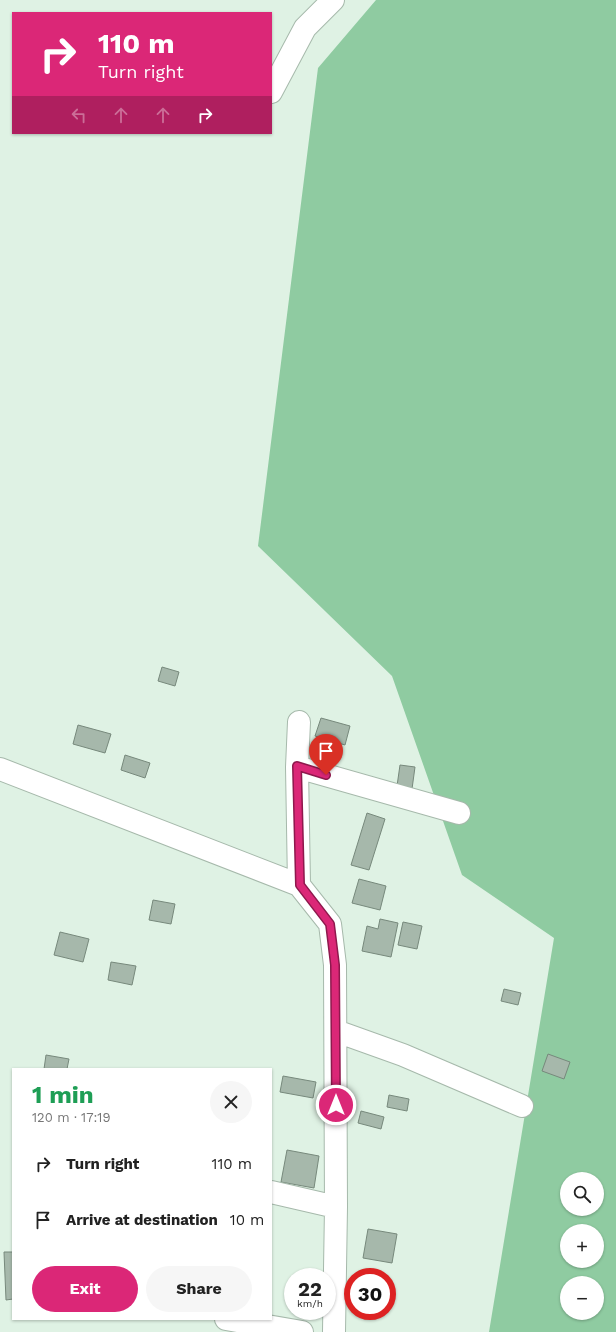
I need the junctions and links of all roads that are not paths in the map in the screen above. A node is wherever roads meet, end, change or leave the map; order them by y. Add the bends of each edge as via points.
1 (332, 0) edge
2 (272, 90) edge
3 (299, 722) dead end
4 (297, 766) junction
5 (0, 769) edge
6 (459, 813) dead end
7 (300, 885) junction
8 (336, 1031) junction
9 (522, 1106) dead end
10 (272, 1192) edge
11 (336, 1207) junction
12 (232, 1320) edge
13 (302, 1332) edge
14 (334, 1332) edge

1 - 2 street via 305,28
3 - 4 street
4 - 6 street
4 - 7 street
5 - 7 street
7 - 8 street via 330,924 335,965
8 - 9 street via 403,1055
8 - 11 street
10 - 11 street
11 - 14 street
12 - 13 street

